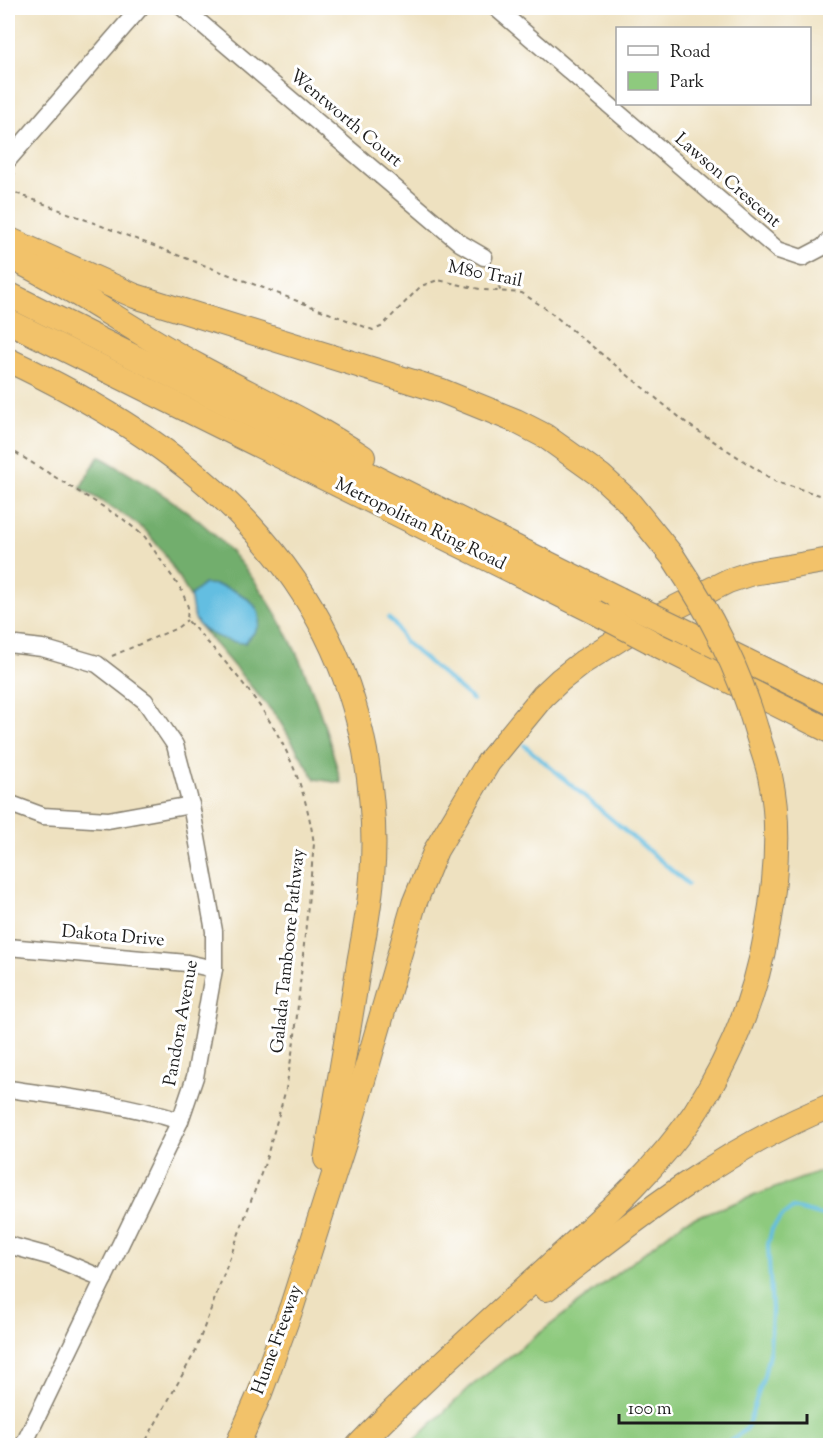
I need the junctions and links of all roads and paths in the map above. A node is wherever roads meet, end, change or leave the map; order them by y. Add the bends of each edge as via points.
1 (140, 8) edge
2 (183, 8) edge
3 (496, 8) edge
4 (8, 160) edge
5 (8, 190) edge
6 (8, 238) edge
7 (831, 239) edge
8 (8, 256) edge
9 (484, 257) joint
10 (501, 292) junction
11 (8, 294) edge
12 (8, 321) edge
13 (8, 360) edge
14 (8, 448) edge
15 (831, 498) edge
16 (443, 510) junction
17 (831, 560) edge
18 (187, 620) junction
19 (8, 644) edge
20 (97, 664) junction
21 (831, 702) edge
22 (831, 731) edge
23 (8, 803) edge
24 (191, 805) junction
25 (8, 947) edge
26 (214, 969) junction
27 (8, 1089) edge
28 (831, 1106) edge
29 (180, 1121) junction
30 (314, 1233) junction
31 (8, 1245) edge
32 (104, 1279) junction
33 (390, 1413) junction
34 (23, 1446) edge
35 (143, 1446) edge
36 (237, 1446) edge
37 (358, 1446) edge

1 - 4 street
2 - 9 street, Wentworth Court via 460,243
3 - 7 street, Lawson Crescent via 778,250 802,258
5 - 10 path, M80 Trail via 373,330 429,282 446,280
6 - 33 highway, bridge via 135,296 442,391 545,436 627,500 673,557 722,638 749,703 770,776 774,815 773,897 750,999 717,1075 663,1155 614,1207
8 - 16 highway via 87,298 197,366 333,437
9 - 10 path
10 - 15 path, M80 Trail via 522,293 545,308 689,425 776,482
11 - 16 highway, Metropolitan Ring Road
12 - 22 highway, Metropolitan Ring Road, bridge
13 - 30 highway via 154,443 252,525 281,559 326,631 352,698 368,767 372,878
14 - 18 path via 123,519 145,537 182,591 188,607
16 - 21 highway, Metropolitan Ring Road, bridge
17 - 30 highway via 752,573 728,581 643,624 560,680 488,763 436,850 414,904
18 - 20 path
18 - 35 path, Galada Tamboore Pathway via 240,678 280,734 308,814 314,858 295,1035 286,1089 265,1163 195,1352
19 - 20 street, Pandora Avenue via 42,648
20 - 24 street, Pandora Avenue via 145,701 175,745
23 - 24 street via 43,816 108,820
24 - 26 street, Pandora Avenue via 214,931
25 - 26 street, Dakota Drive via 187,963
26 - 29 street, Pandora Avenue via 195,1077
27 - 29 street via 97,1100
28 - 33 highway via 752,1145 651,1207
29 - 32 street, Pandora Avenue
30 - 36 highway, Hume Freeway via 277,1348
31 - 32 street via 52,1257
32 - 34 street, Pandora Avenue
33 - 37 highway

